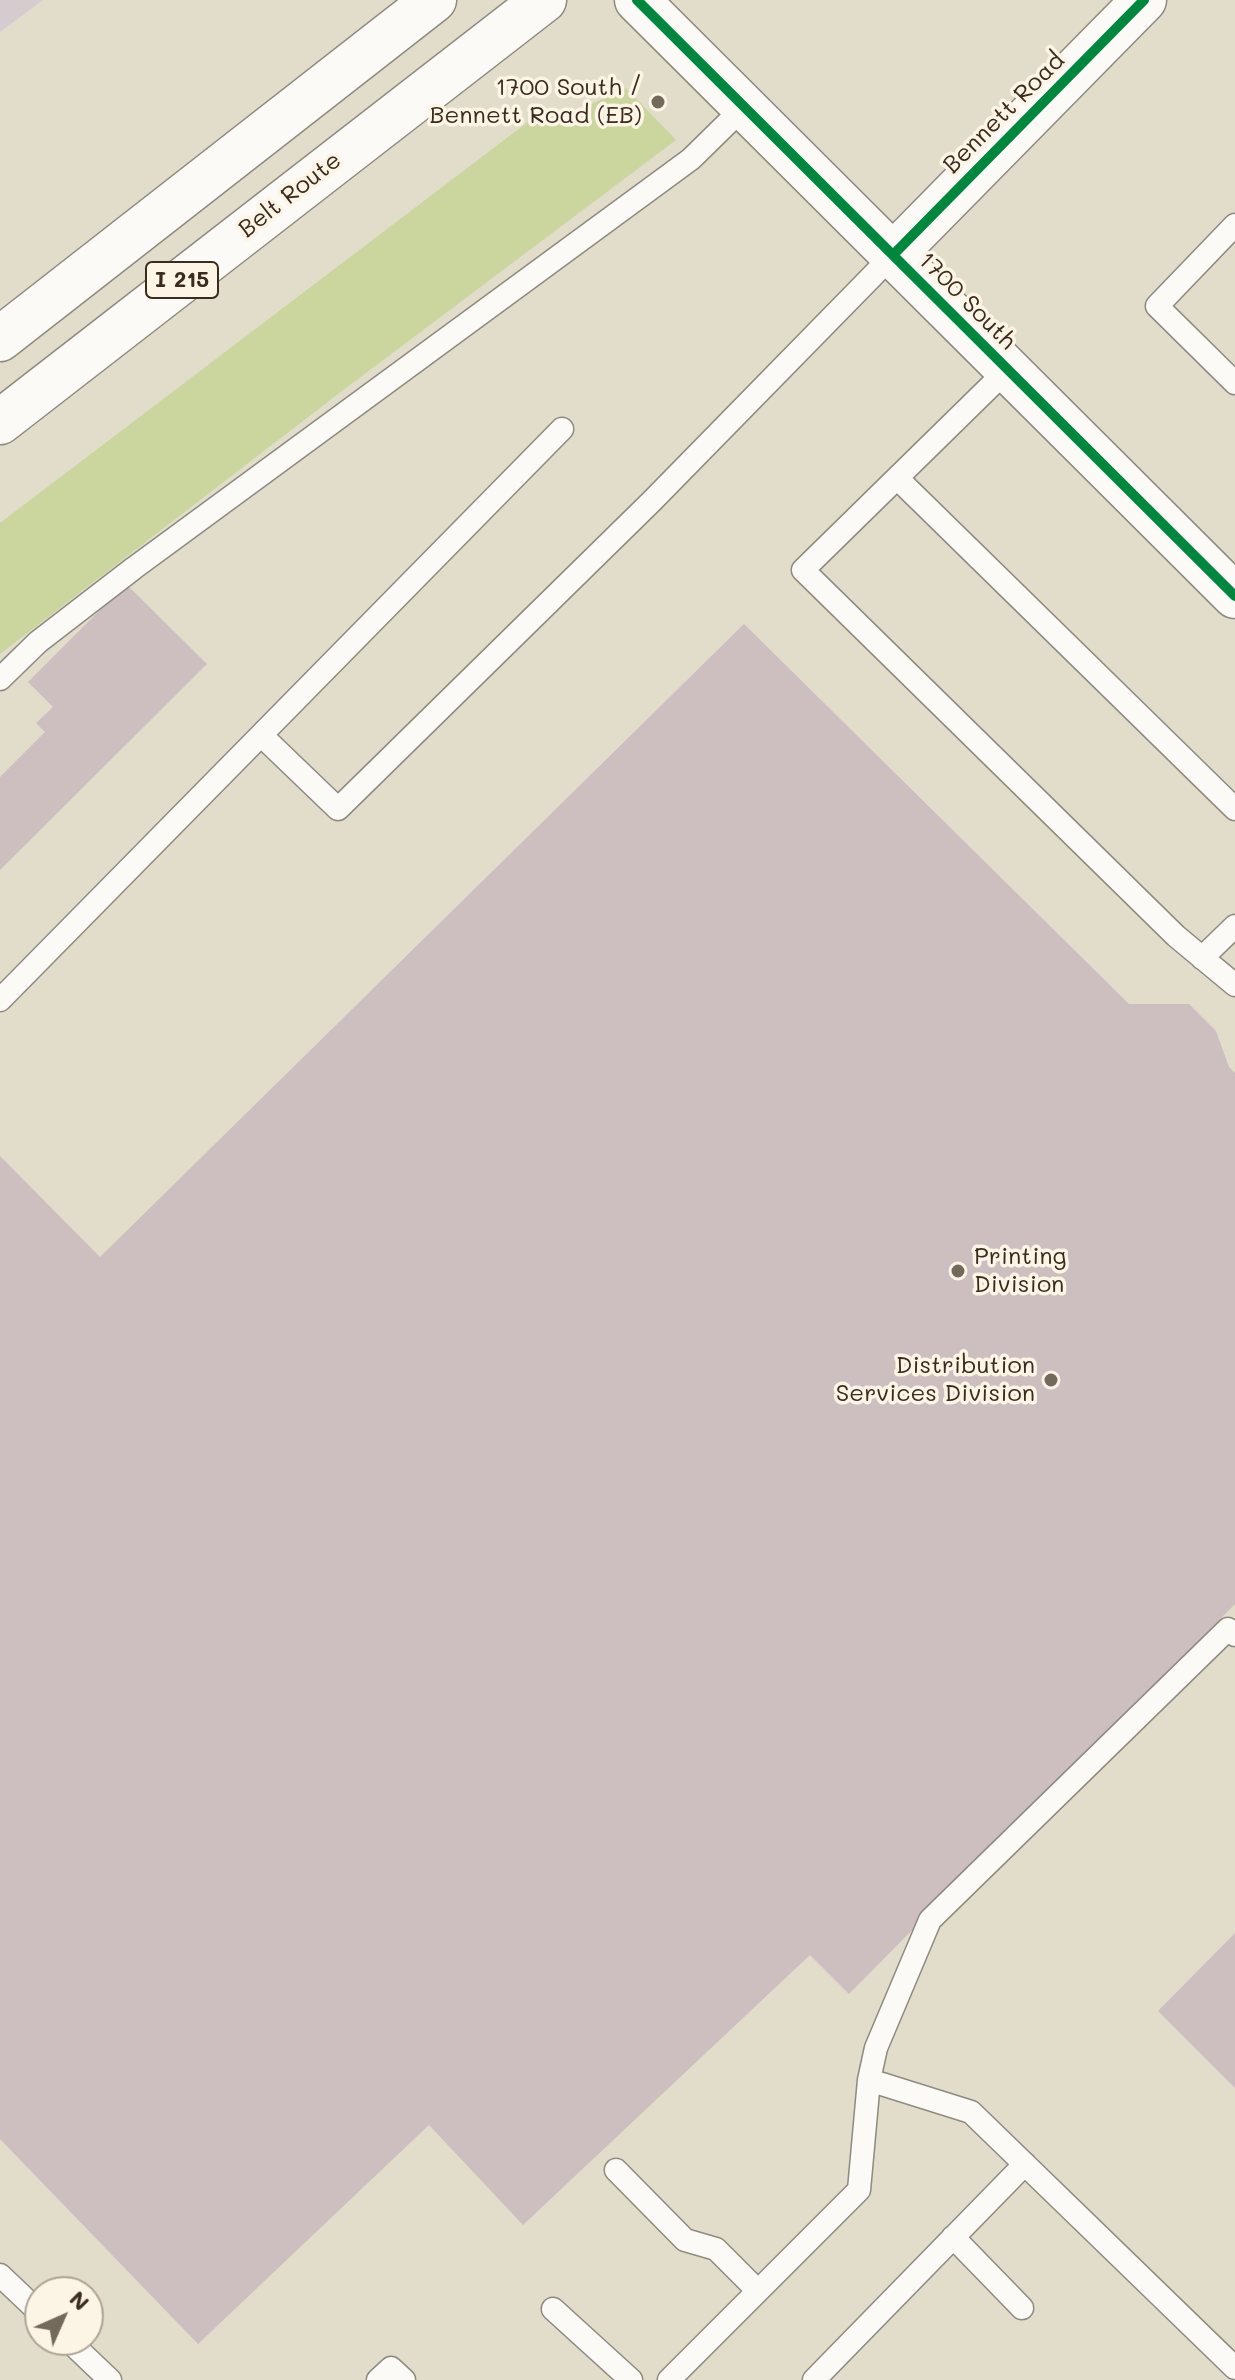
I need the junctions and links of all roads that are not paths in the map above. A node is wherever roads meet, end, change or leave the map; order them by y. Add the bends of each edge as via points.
1 (544, 0) edge
2 (637, 0) edge
3 (1144, 0) edge
4 (423, 9) edge
5 (745, 106) junction
6 (1235, 225) edge
7 (893, 255) junction
8 (0, 339) edge
9 (1008, 369) junction
10 (1235, 383) edge
11 (0, 422) edge
12 (562, 429) dead end
13 (897, 478) junction
14 (1235, 596) edge
15 (0, 679) edge
16 (261, 735) junction
17 (1235, 809) edge
18 (1235, 926) edge
19 (1202, 958) junction
20 (1235, 985) edge
21 (0, 1000) edge
22 (1235, 1635) edge
23 (869, 2080) junction
24 (1025, 2164) junction
25 (616, 2170) dead end
26 (953, 2237) junction
27 (0, 2275) edge
28 (758, 2291) junction
29 (24, 2298) edge
30 (1022, 2308) dead end
31 (553, 2309) dead end
32 (85, 2356) edge
33 (1229, 2372) edge
34 (110, 2380) edge
35 (378, 2380) edge
36 (404, 2380) edge
37 (631, 2380) edge
38 (669, 2380) edge
39 (814, 2380) edge

1 - 11 main road, Belt Route / I 215
2 - 5 main road, 1700 South
3 - 7 main road, Bennett Road
4 - 8 main road, I 215
5 - 7 main road, 1700 South
5 - 15 lane via 691,159 134,568 38,642
6 - 10 lane via 1157,306
7 - 9 main road, 1700 South
7 - 16 lane via 338,809
9 - 13 lane
9 - 14 main road, 1700 South
12 - 16 lane
13 - 17 lane
13 - 19 lane via 803,570
16 - 21 lane
18 - 19 lane
19 - 20 lane
22 - 23 lane via 1228,1629 930,1920 876,2048
23 - 24 lane via 971,2112
23 - 28 lane via 859,2190
24 - 26 lane
24 - 33 lane
25 - 28 lane via 685,2240 716,2249
26 - 30 lane
26 - 39 lane
27 - 29 lane
28 - 38 lane
31 - 37 lane
32 - 34 lane
35 - 36 lane via 391,2368

